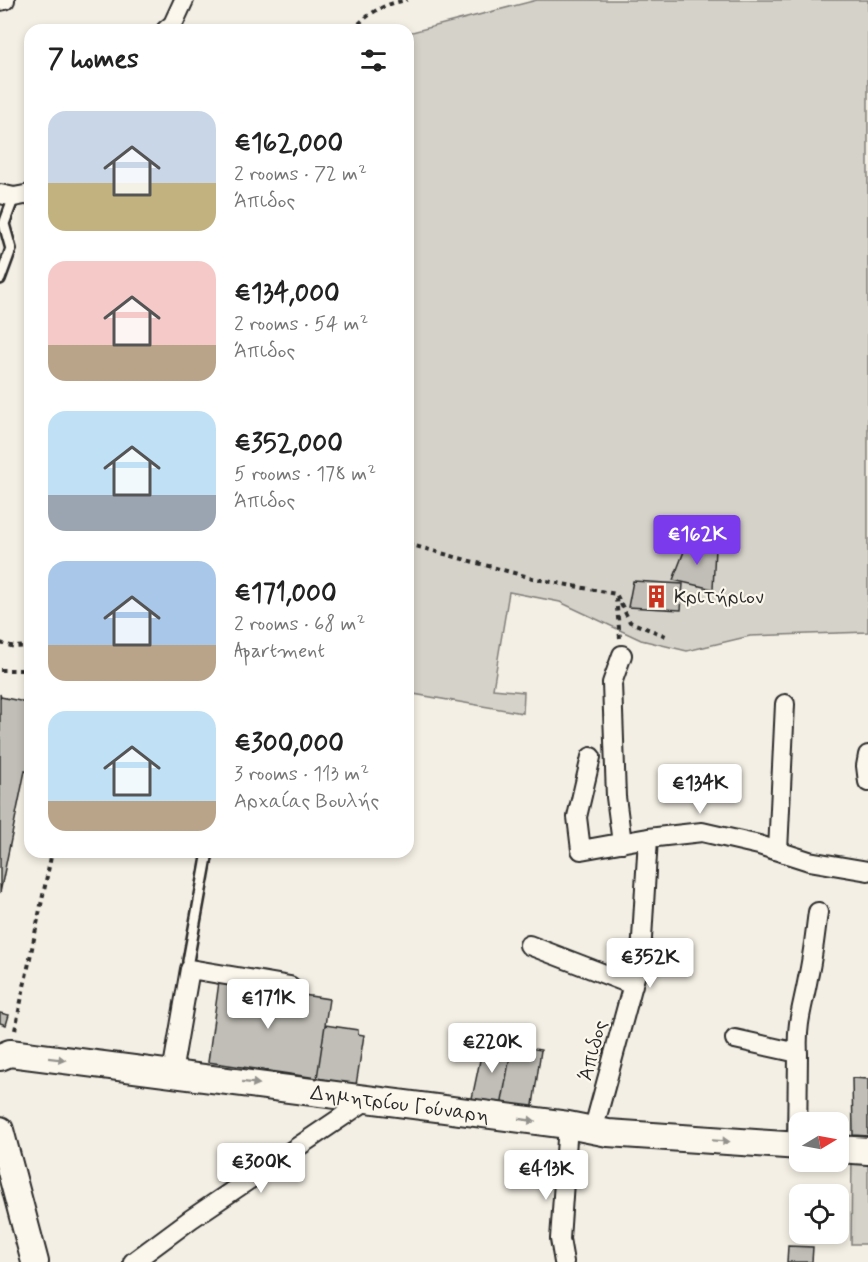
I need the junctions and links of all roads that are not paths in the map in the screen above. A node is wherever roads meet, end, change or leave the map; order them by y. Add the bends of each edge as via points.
1 (5, 0) edge
2 (184, 0) edge
3 (0, 1) edge
4 (173, 24) edge
5 (15, 195) edge
6 (0, 279) edge
7 (622, 655) road end
8 (785, 704) dead end
9 (868, 755) edge
10 (591, 757) dead end
11 (868, 782) edge
12 (648, 838) junction
13 (622, 843) junction
14 (778, 851) junction
15 (207, 858) edge
16 (868, 871) edge
17 (818, 912) dead end
18 (529, 945) dead end
19 (190, 969) junction
20 (633, 985) junction
21 (291, 986) dead end
22 (735, 1039) dead end
23 (798, 1053) junction
24 (5, 1055) edge
25 (172, 1073) junction
26 (369, 1098) junction
27 (798, 1112) edge
28 (568, 1125) junction
29 (0, 1130) edge
30 (593, 1131) junction
31 (789, 1145) edge
32 (849, 1149) edge
33 (868, 1150) edge
34 (35, 1262) edge
35 (133, 1262) edge
36 (564, 1262) edge

1 - 3 street
2 - 4 street
5 - 6 lane via 4,224 11,249
7 - 13 street via 612,682 616,797
8 - 14 street
9 - 11 street
10 - 13 street via 577,817 581,850
12 - 13 street
12 - 14 street via 702,832
12 - 20 street, Άπιδος via 641,955
14 - 16 street via 809,861
15 - 19 lane via 188,961
17 - 23 street via 800,1008
18 - 20 street
19 - 21 street
19 - 25 street
20 - 30 street, Άπιδος
22 - 23 street
23 - 27 street
24 -> 25 main road, Δημητρίου Γούναρη
25 -> 26 main road, Δημητρίου Γούναρη
26 -> 28 main road, Δημητρίου Γούναρη
26 - 35 street
28 - 30 main road, Δημητρίου Γούναρη
28 - 36 street via 560,1239
29 - 34 main road
30 -> 31 main road, Δημητρίου Γούναρη
32 - 33 main road

